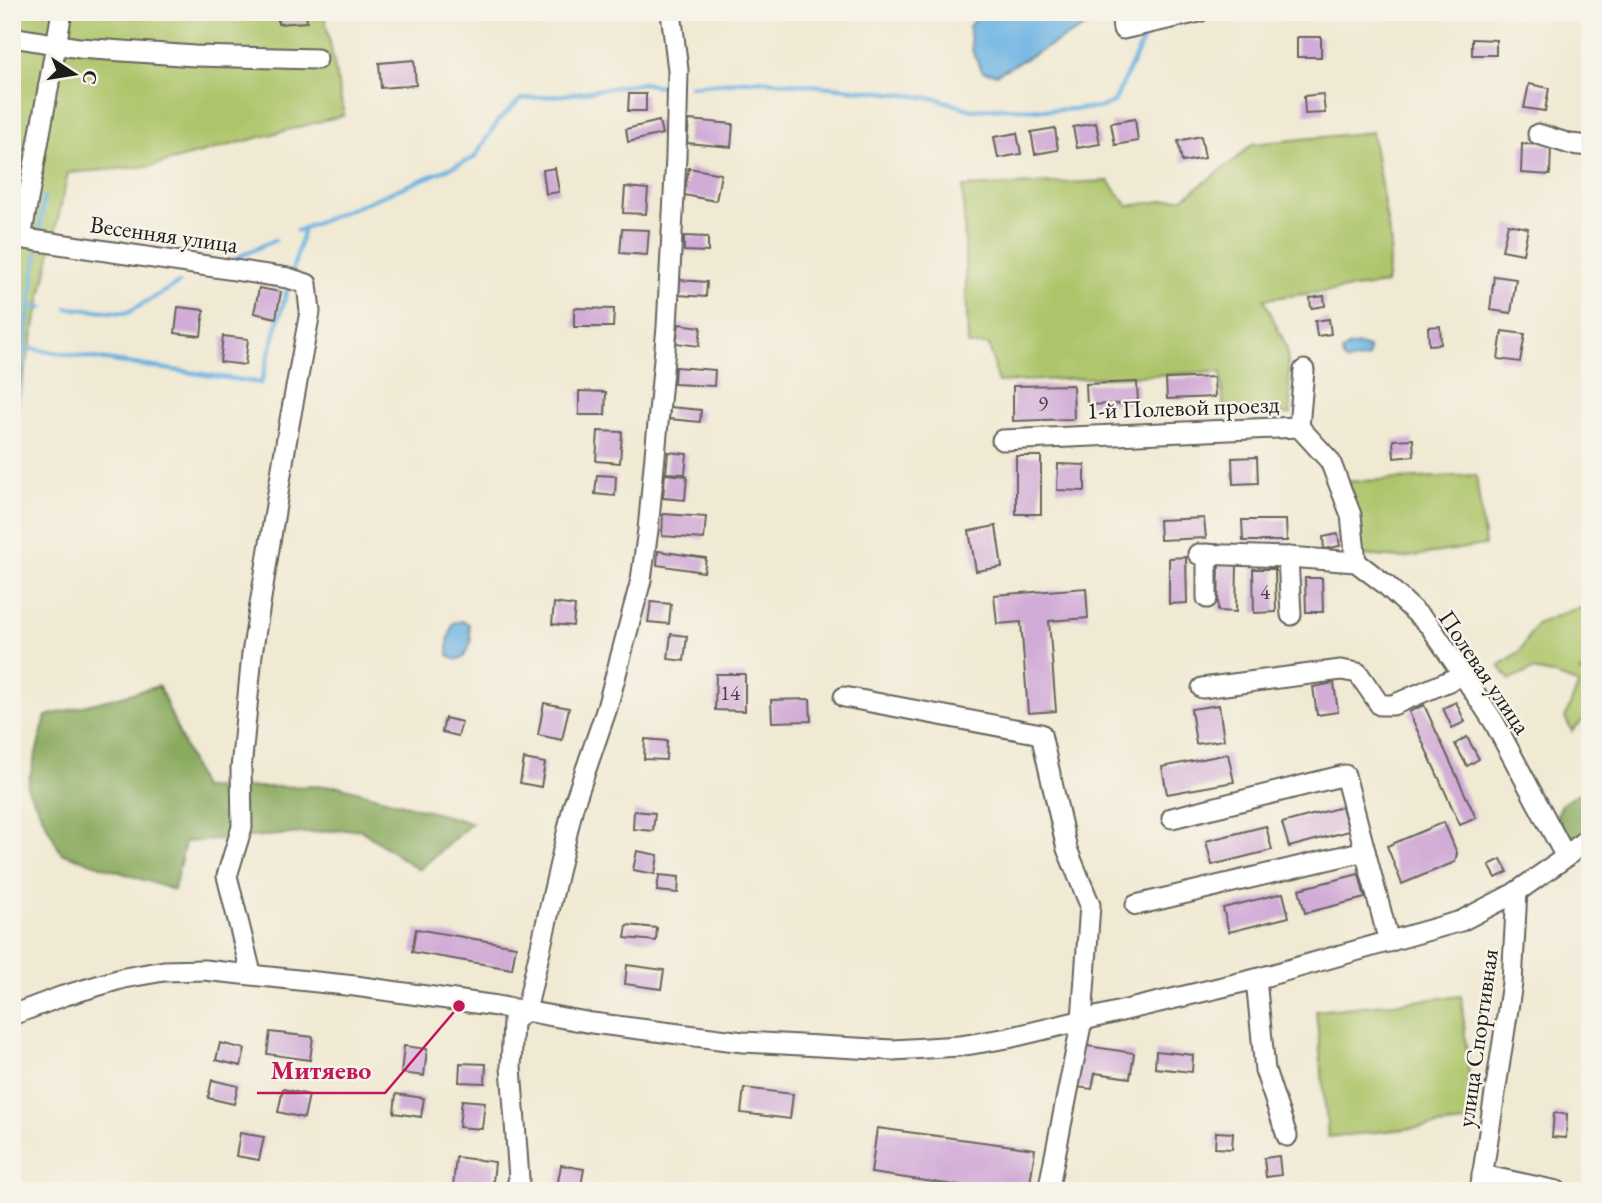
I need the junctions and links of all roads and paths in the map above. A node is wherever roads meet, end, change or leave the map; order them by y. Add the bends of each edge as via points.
1 (62, 12) edge
2 (671, 12) edge
3 (1121, 12) edge
4 (1199, 12) edge
5 (1158, 17) edge
6 (12, 37) edge
7 (55, 43) junction
8 (317, 59) dead end
9 (1538, 134) dead end
10 (1590, 146) edge
11 (16, 237) edge
12 (1304, 370) dead end
13 (1299, 427) junction
14 (1002, 440) dead end
15 (1288, 556) junction
16 (1356, 562) junction
17 (1207, 598) dead end
18 (1291, 615) dead end
19 (1464, 675) junction
20 (1202, 688) dead end
21 (844, 697) dead end
22 (1172, 818) dead end
23 (1590, 836) edge
24 (1365, 851) junction
25 (1566, 857) junction
26 (1517, 891) junction
27 (1136, 905) dead end
28 (1389, 942) junction
29 (251, 973) junction
30 (1256, 979) junction
31 (526, 1011) junction
32 (12, 1015) edge
33 (1082, 1020) junction
34 (1287, 1136) dead end
35 (1481, 1183) edge
36 (515, 1191) edge
37 (1048, 1191) edge
38 (1557, 1191) edge

1 - 7 street
2 - 31 street via 678,70 676,170 667,327 641,580 614,683 573,807
3 - 5 street via 1123,29
4 - 5 street
6 - 7 street
7 - 8 street via 195,56
7 - 11 street
9 - 10 street
11 - 29 street, Весенняя улица via 307,284 310,312 252,654 241,769 242,827 227,876
12 - 13 street
13 - 14 street, 1-й Полевой проезд
13 - 16 street, 1-й Полевой проезд via 1330,461 1352,515
15 - 16 street
15 - 17 street via 1202,554
15 - 18 street
16 - 19 street, Полевая улица via 1430,626
19 - 20 street via 1392,705 1380,705 1358,673 1341,670
19 - 25 street, Полевая улица
21 - 33 street via 1041,734 1067,849 1090,905
22 - 24 street via 1345,775
23 - 25 street
24 - 27 street
24 - 28 street
25 - 26 street
26 - 28 street via 1469,918
26 - 35 street, улица Спортивная via 1512,984
28 - 30 street
29 - 31 street
29 - 32 street via 191,970 137,975
30 - 33 street
30 - 34 street via 1265,1070
31 - 33 street via 743,1042 893,1050 976,1044
31 - 36 street via 513,1021 511,1067 519,1179
33 - 37 street
35 - 38 street

